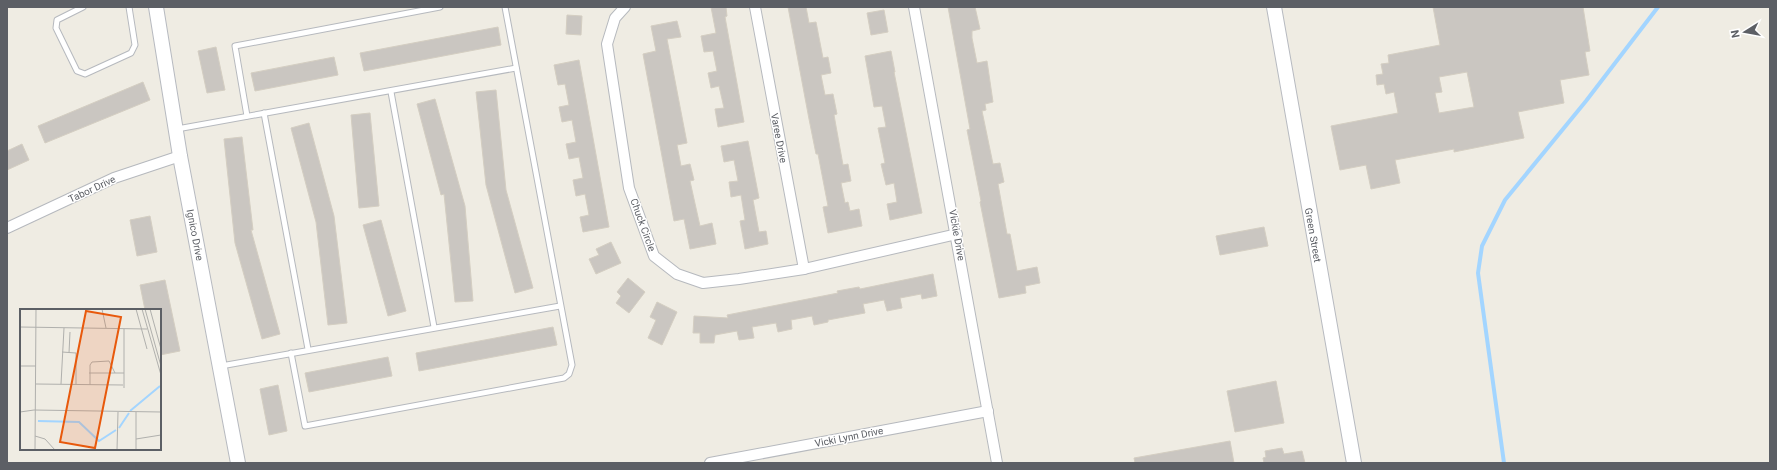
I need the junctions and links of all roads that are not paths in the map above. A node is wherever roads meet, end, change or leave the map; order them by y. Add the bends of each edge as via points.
1 (83, 7) edge
2 (129, 7) edge
3 (156, 7) edge
4 (440, 7) edge
5 (505, 7) edge
6 (625, 7) edge
7 (755, 7) edge
8 (914, 7) edge
9 (1274, 7) edge
10 (516, 68) junction
11 (391, 92) junction
12 (264, 113) junction
13 (247, 116) junction
14 (176, 129) junction
15 (180, 156) junction
16 (7, 228) edge
17 (957, 234) junction
18 (804, 269) junction
19 (560, 306) junction
20 (434, 327) junction
21 (308, 349) junction
22 (291, 353) junction
23 (221, 366) junction
24 (988, 411) junction
25 (238, 463) edge
26 (710, 463) edge
27 (997, 463) edge
28 (1354, 463) edge

1 - 2 lane via 57,20 56,28 77,71 85,74 131,53 135,45
3 - 14 street, Ignico Drive
4 - 13 lane via 235,46
5 - 10 lane
6 - 18 street, Chuck Circle via 614,18 607,44 629,188 654,256 677,274 703,283
7 - 18 street, Varee Drive
8 - 17 street, Vickie Drive
9 - 28 street, Green Street
10 - 11 lane
10 - 19 lane
11 - 12 lane
11 - 20 lane
12 - 13 lane
12 - 21 lane
13 - 14 lane
14 - 15 street, Ignico Drive
15 - 16 street, Tabor Drive via 114,178
15 - 23 street, Ignico Drive
17 - 18 street, Chuck Circle
17 - 24 street, Vickie Drive
19 - 20 lane
19 - 22 lane via 572,365 569,374 564,378 305,426
20 - 21 lane
21 - 22 lane
22 - 23 lane
23 - 25 street, Ignico Drive
24 - 26 street, Vicki Lynn Drive
24 - 27 street, Vickie Drive

